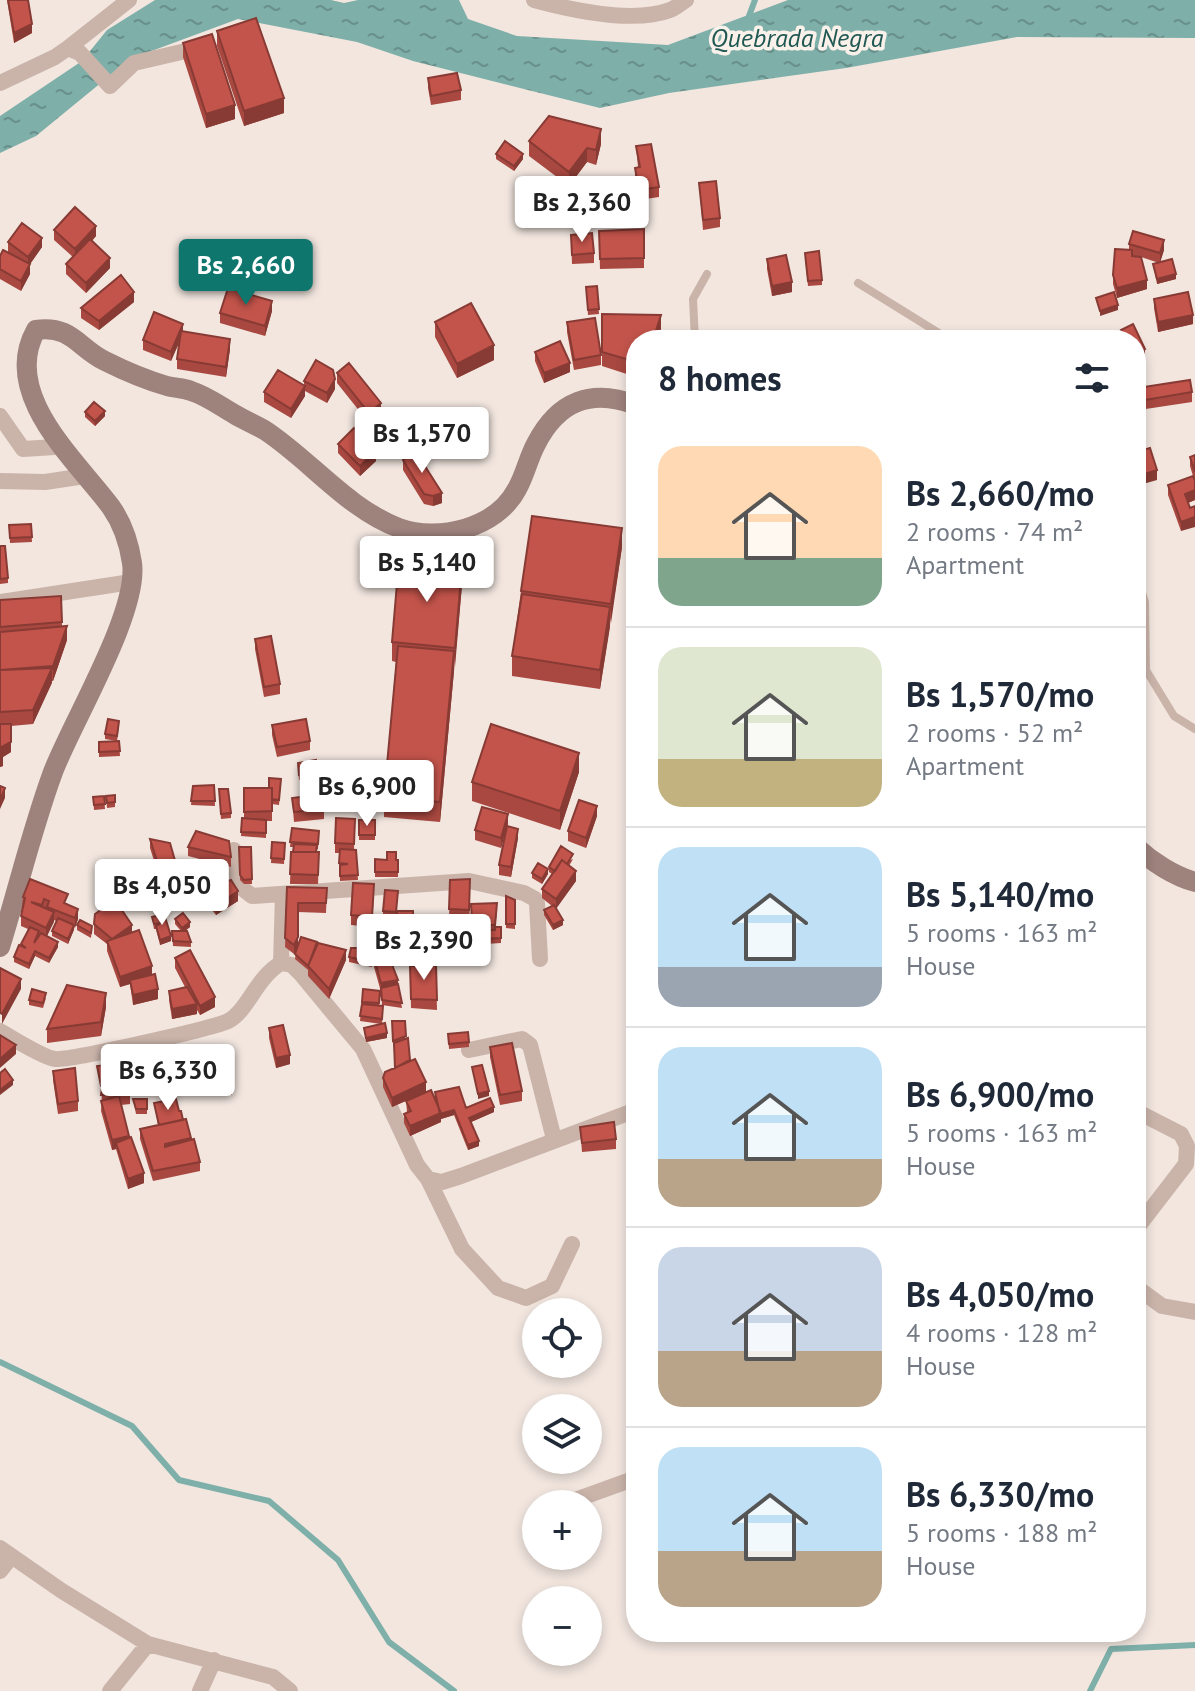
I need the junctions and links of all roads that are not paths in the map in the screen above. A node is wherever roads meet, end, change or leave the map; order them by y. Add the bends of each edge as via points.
1 (129, 0) edge
2 (534, 0) edge
3 (686, 0) edge
4 (207, 46) edge
5 (74, 50) junction
6 (0, 83) edge
7 (707, 274) dead end
8 (858, 283) dead end
9 (695, 330) edge
10 (934, 330) edge
11 (626, 401) edge
12 (0, 416) edge
13 (55, 447) junction
14 (85, 476) junction
15 (0, 481) edge
16 (131, 582) junction
17 (0, 602) edge
18 (1146, 670) edge
19 (1195, 729) edge
20 (234, 850) edge
21 (1146, 857) edge
22 (1195, 882) edge
23 (283, 894) junction
24 (0, 947) edge
25 (540, 959) dead end
26 (281, 963) junction
27 (0, 1031) edge
28 (469, 1050) edge
29 (626, 1114) edge
30 (1146, 1116) edge
31 (554, 1139) junction
32 (428, 1179) junction
33 (1146, 1216) edge
34 (572, 1244) dead end
35 (1146, 1294) edge
36 (1195, 1312) edge
37 (626, 1482) edge
38 (602, 1490) edge
39 (6, 1553) edge
40 (0, 1571) edge
41 (148, 1644) junction
42 (214, 1660) junction
43 (110, 1691) edge
44 (200, 1691) edge
45 (290, 1691) edge

1 - 5 street
2 - 3 street via 636,16 671,10
4 - 5 street via 134,63 110,86
5 - 6 street
7 - 9 lane via 693,299
8 - 10 lane
11 - 13 main road via 598,396 577,401 554,416 505,504 478,523 430,535 367,511 266,431 209,398 141,378 101,360 74,337 53,328 36,330 26,342 19,381 32,414
12 - 13 street via 23,449
13 - 14 main road
14 - 15 street
14 - 16 main road via 128,539
16 - 17 street
16 - 24 main road via 121,622 53,772
18 - 19 lane via 1174,716
20 - 23 street via 238,885 252,896
21 - 22 main road
23 - 25 street via 469,881 504,887 537,903
23 - 26 street
26 - 27 street via 260,981 239,1013 203,1029 55,1059
26 - 32 street via 300,973 363,1049
28 - 31 street via 522,1039 530,1045
29 - 31 street
30 - 33 street via 1181,1134 1187,1146 1186,1164
31 - 32 street via 442,1182
32 - 34 street via 462,1249 498,1288 526,1298 552,1286
35 - 36 street via 1162,1306
37 - 38 street
39 - 40 street
39 - 41 street
41 - 42 street
41 - 43 street
42 - 44 street
42 - 45 street via 273,1677

